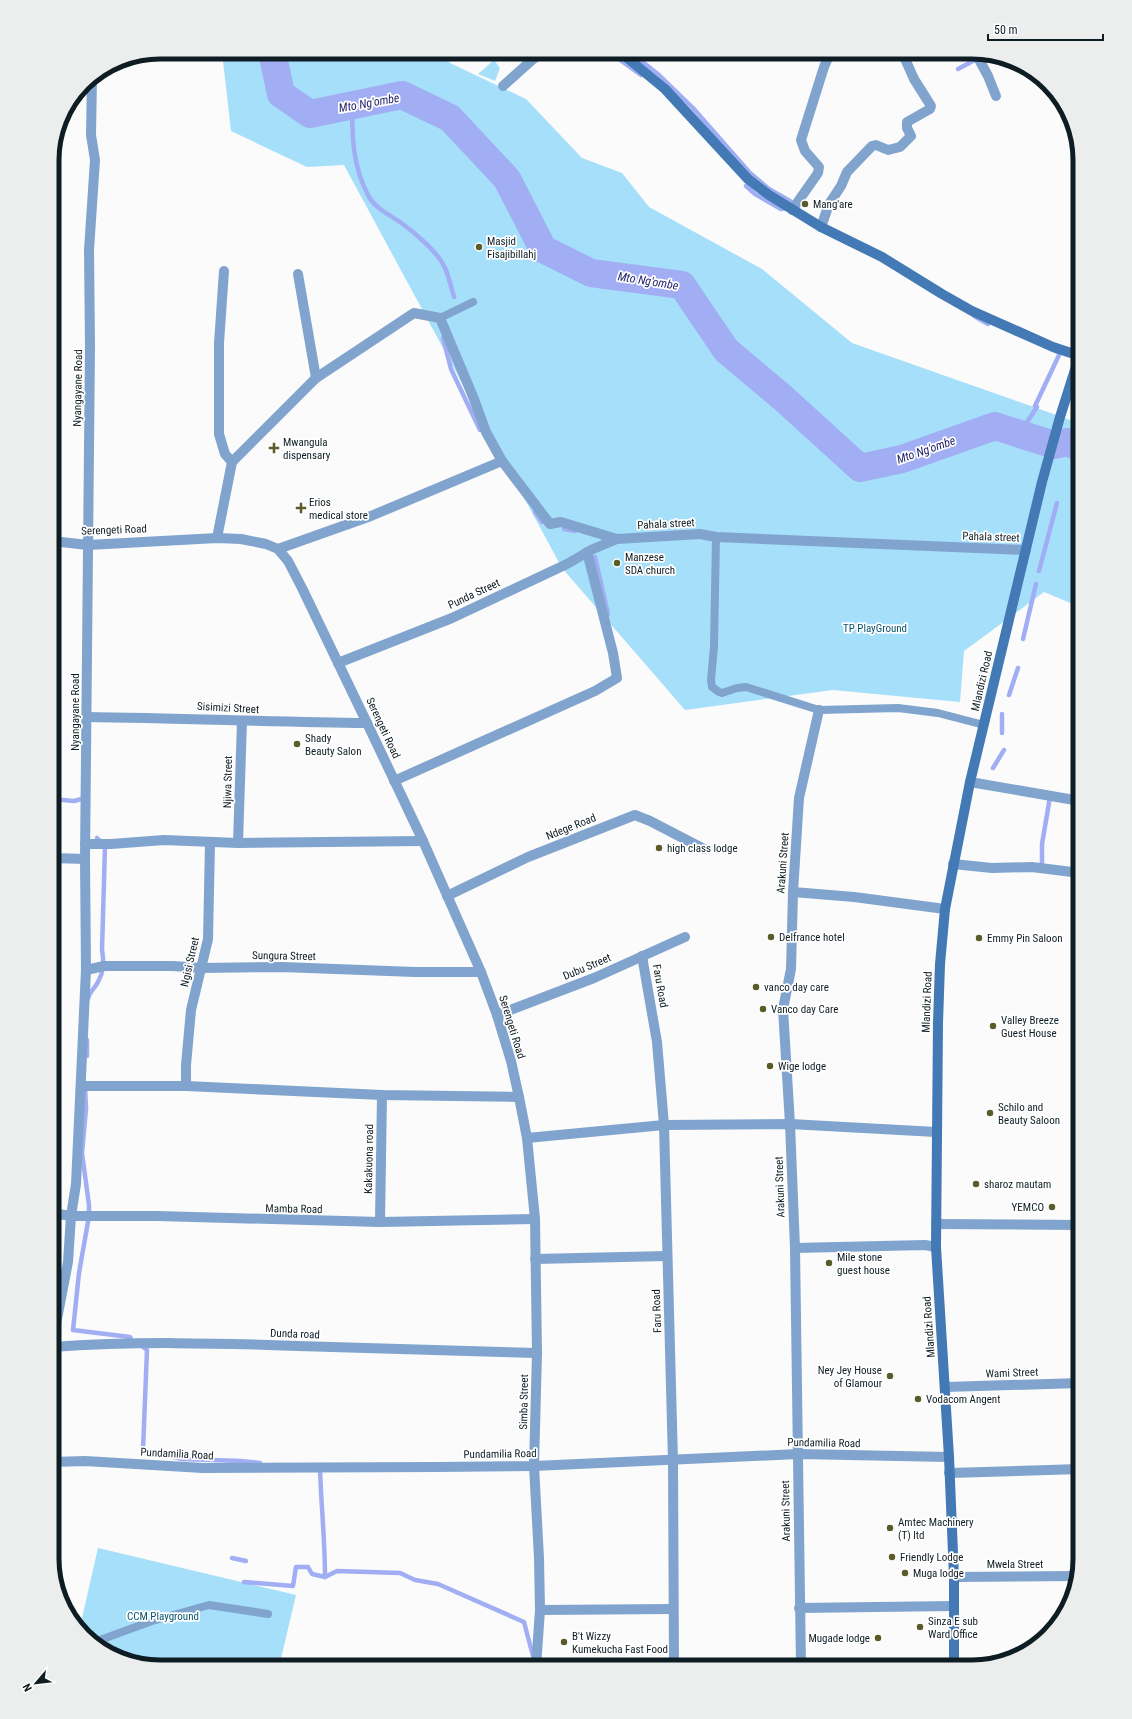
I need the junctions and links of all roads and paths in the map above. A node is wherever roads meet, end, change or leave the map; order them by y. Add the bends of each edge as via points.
1 (533, 59) edge
2 (629, 59) edge
3 (828, 59) edge
4 (905, 59) edge
5 (978, 59) edge
6 (92, 86) edge
7 (503, 86) dead end
8 (996, 96) dead end
9 (792, 210) junction
10 (821, 227) junction
11 (224, 271) dead end
12 (298, 274) dead end
13 (473, 302) dead end
14 (438, 317) junction
15 (1073, 353) edge
16 (1073, 377) edge
17 (316, 378) junction
18 (502, 461) junction
19 (232, 462) junction
20 (716, 537) junction
21 (217, 538) junction
22 (617, 539) junction
23 (59, 542) edge
24 (88, 545) junction
25 (278, 550) junction
26 (1026, 550) junction
27 (588, 552) junction
28 (338, 663) junction
29 (819, 710) junction
30 (87, 717) junction
31 (242, 721) junction
32 (367, 723) junction
33 (984, 725) junction
34 (394, 781) junction
35 (970, 782) junction
36 (1073, 800) edge
37 (423, 841) junction
38 (210, 842) junction
39 (238, 843) junction
40 (85, 844) junction
41 (704, 849) dead end
42 (59, 858) edge
43 (84, 859) junction
44 (953, 864) junction
45 (1073, 872) edge
46 (793, 892) junction
47 (448, 896) junction
48 (945, 909) junction
49 (685, 937) dead end
50 (642, 956) junction
51 (201, 968) junction
52 (86, 970) junction
53 (481, 972) junction
54 (497, 1015) junction
55 (186, 1086) junction
56 (81, 1088) junction
57 (382, 1095) junction
58 (519, 1097) junction
59 (790, 1124) junction
60 (664, 1125) junction
61 (936, 1132) junction
62 (527, 1138) junction
63 (59, 1214) edge
64 (71, 1216) junction
65 (535, 1219) junction
66 (380, 1222) junction
67 (936, 1224) junction
68 (1073, 1225) edge
69 (936, 1247) junction
70 (795, 1248) junction
71 (667, 1256) junction
72 (535, 1259) junction
73 (59, 1309) edge
74 (59, 1346) edge
75 (537, 1353) junction
76 (1073, 1383) edge
77 (945, 1387) junction
78 (798, 1454) junction
79 (949, 1457) junction
80 (673, 1461) junction
81 (59, 1462) edge
82 (534, 1466) junction
83 (1073, 1469) edge
84 (949, 1473) junction
85 (1071, 1576) edge
86 (954, 1577) junction
87 (954, 1606) junction
88 (799, 1608) junction
89 (672, 1609) junction
90 (540, 1610) junction
91 (268, 1614) dead end
92 (100, 1640) edge
93 (536, 1660) edge
94 (674, 1660) edge
95 (801, 1660) edge
96 (954, 1660) edge

1 - 7 street
2 - 9 street via 665,89 748,179
3 - 9 street via 801,140 805,151 819,167 818,173
4 - 10 street via 931,106 930,109 907,122 907,128 912,136 900,146 888,150 872,146 850,168 829,204
5 - 8 street
6 - 24 street, Nyangayane Road via 95,160 89,250
9 - 10 street
10 - 15 street via 868,249 972,311 1053,347
11 - 19 street via 219,343 219,434 225,454
12 - 17 street
13 - 14 lane
14 - 17 street via 414,313
14 - 18 street, Pahala street via 486,432
16 - 26 street, Mlandizi Road via 1042,482
17 - 19 street
18 - 22 street, Pahala street via 550,524 561,522
18 - 25 street via 371,516
19 - 21 street
20 - 22 street, Pahala street via 700,534
20 - 26 street, Pahala street
20 - 29 lane via 712,687 722,693 746,687
21 - 24 street, Serengeti Road
21 - 25 street, Serengeti Road via 241,539 266,544
22 - 27 street, Punda Street
23 - 24 street, Serengeti Road
24 - 30 street, Nyangayane Road
25 - 28 street, Serengeti Road via 288,561
26 - 33 street, Mlandizi Road
27 - 28 street, Punda Street via 452,618
27 - 34 street via 617,678 595,691
28 - 32 street, Serengeti Road
29 - 33 lane via 911,710 938,713
29 - 46 street, Arakuni Street via 799,798
30 - 31 street, Sisimizi Street via 211,718
30 - 40 street, Nyangayane Road
31 - 32 street, Sisimizi Street
31 - 39 street, Njiwa Street
32 - 34 street, Serengeti Road
33 - 35 street, Mlandizi Road
34 - 37 street, Serengeti Road
35 - 36 street
35 - 44 street, Mlandizi Road
37 - 39 street
37 - 47 street, Serengeti Road
38 - 39 street
38 - 40 street via 164,840
38 - 51 street, Ngisi Street via 208,939
40 - 43 street, Nyangayane Road
41 - 47 street, Ndege Road via 635,816 528,857
42 - 43 street
43 - 52 street, Nyangayane Road
44 - 45 street via 992,868 1032,867
44 - 48 street, Mlandizi Road
46 - 48 street
46 - 59 street, Arakuni Street via 791,969 783,1009
47 - 53 street, Serengeti Road
48 - 61 street, Mlandizi Road via 940,964
49 - 50 street, Dubu Street
50 - 54 street, Dubu Street via 594,978
50 - 60 street, Faru Road via 656,1042
51 - 52 street, Sungura Street via 104,966
51 - 53 street, Sungura Street via 282,967 377,972
51 - 55 street, Ngisi Street via 191,1010
52 - 56 street, Nyangayane Road
53 - 54 street, Serengeti Road
54 - 58 street, Serengeti Road
55 - 56 street
55 - 57 street
56 - 64 street, Nyangayane Road via 76,1184
57 - 58 street
57 - 66 street, Kakakuona road
58 - 62 street, Serengeti Road
59 - 60 street
59 - 61 street
59 - 70 street, Arakuni Street
60 - 62 street
60 - 71 street, Faru Road
61 - 67 street, Mlandizi Road
62 - 65 street, Simba Street
63 - 64 street, Mamba Road
64 - 66 street, Mamba Road
64 - 73 street, Nyangayane Road via 68,1262
65 - 66 street, Mamba Road
65 - 72 street, Simba Street
67 - 68 street
67 - 69 street, Mlandizi Road
69 - 70 street via 925,1245
69 - 77 street, Mlandizi Road
70 - 78 street, Arakuni Street
71 - 72 street
71 - 80 street, Faru Road
72 - 75 street, Simba Street
74 - 75 street, Dunda road via 232,1343
75 - 82 street, Simba Street
76 - 77 street, Wami Street
77 - 79 street, Mlandizi Road
78 - 79 street, Pundamilia Road
78 - 80 street, Pundamilia Road
78 - 88 street, Arakuni Street
79 - 84 street, Mlandizi Road
80 - 82 street, Pundamilia Road
80 - 89 street, Faru Road
81 - 82 street, Pundamilia Road via 203,1468
82 - 90 street, Simba Street
83 - 84 street
84 - 86 street, Mlandizi Road
85 - 86 street, Mwela Street
86 - 87 street, Mlandizi Road
87 - 88 street
87 - 96 street, Mlandizi Road
88 - 95 street, Arakuni Street
89 - 90 street
89 - 94 street, Faru Road
90 - 93 street, Simba Street
91 - 92 lane via 209,1605 152,1621

